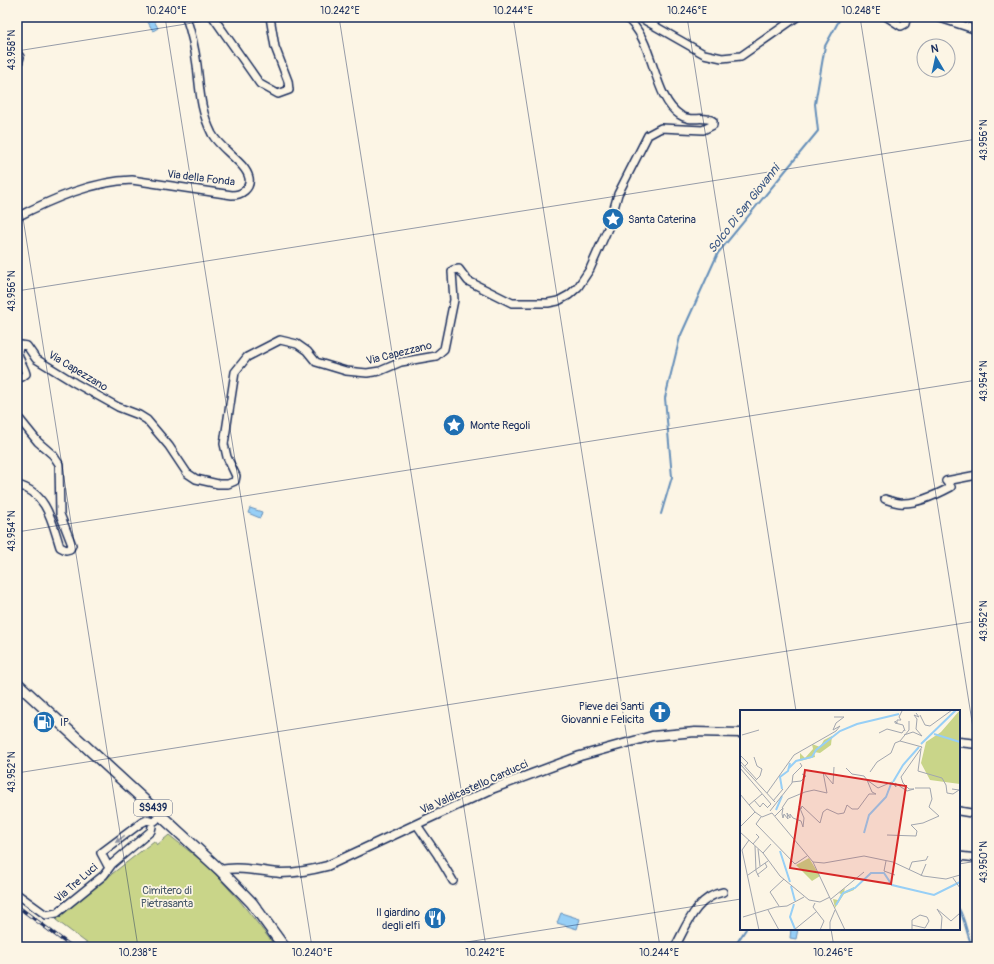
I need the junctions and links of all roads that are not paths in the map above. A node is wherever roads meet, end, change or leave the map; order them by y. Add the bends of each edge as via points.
1 (186, 17) edge
2 (213, 17) edge
3 (270, 17) edge
4 (625, 17) edge
5 (639, 17) edge
6 (797, 17) edge
7 (887, 17) edge
8 (904, 17) edge
9 (936, 17) edge
10 (977, 30) edge
11 (17, 53) edge
12 (17, 68) edge
13 (17, 217) edge
14 (17, 378) edge
15 (17, 416) edge
16 (977, 475) edge
17 (17, 485) edge
18 (885, 499) dead end
19 (17, 683) edge
20 (740, 733) edge
21 (960, 742) edge
22 (977, 744) edge
23 (960, 811) edge
24 (971, 813) dead end
25 (164, 817) junction
26 (153, 822) junction
27 (417, 825) junction
28 (960, 856) edge
29 (977, 858) edge
30 (109, 868) junction
31 (220, 870) junction
32 (453, 881) dead end
33 (723, 892) dead end
34 (17, 894) edge
35 (284, 947) edge
36 (675, 947) edge

1 - 13 street, Via della Fonda via 197,65 199,94 206,117 217,143 247,173 249,182 245,191 232,195 117,180 67,195
2 - 3 street via 260,84 278,94 290,90 275,47
4 - 14 street, Via Capezzano via 644,41 661,89 675,111 691,120 709,119 713,121 713,125 703,130 661,128 648,135 618,194 590,269 578,287 558,301 512,303 468,281 459,269 452,272 453,307 444,349 436,356 401,362 379,372 346,372 316,362 307,351 288,341 274,342 247,357 235,372 224,444 236,476 235,481 228,484 196,479 187,472 170,446 147,420 68,379 36,359 27,346 21,345 18,348 26,374
5 - 6 street via 704,54 722,58 741,56
7 - 8 street via 901,26 905,24
9 - 10 street
11 - 12 street via 20,57
15 - 17 street via 59,464 60,514 72,545 70,549 60,547 50,515 42,500 28,489
16 - 18 street via 946,480 951,487 903,504
19 - 25 main road, SS439
20 - 27 street, Via Valdicastello Carducci via 695,732 652,736 631,741 580,756 494,788
21 - 22 street
23 - 24 street
25 - 26 street, Via Tre Luci
25 - 31 main road, SS439
26 - 30 street, Via Tre Luci via 151,832
26 -> 30 street, Via Tre Luci via 147,820 141,823 101,853
27 - 31 street, Via Valdicastello Carducci via 342,860 312,870 282,873 233,868
27 - 32 street
28 - 29 street
30 - 34 street, Via Tre Luci via 104,875 53,915 46,915
31 - 35 main road, SS439 via 268,923
33 - 36 street via 713,894 699,905

